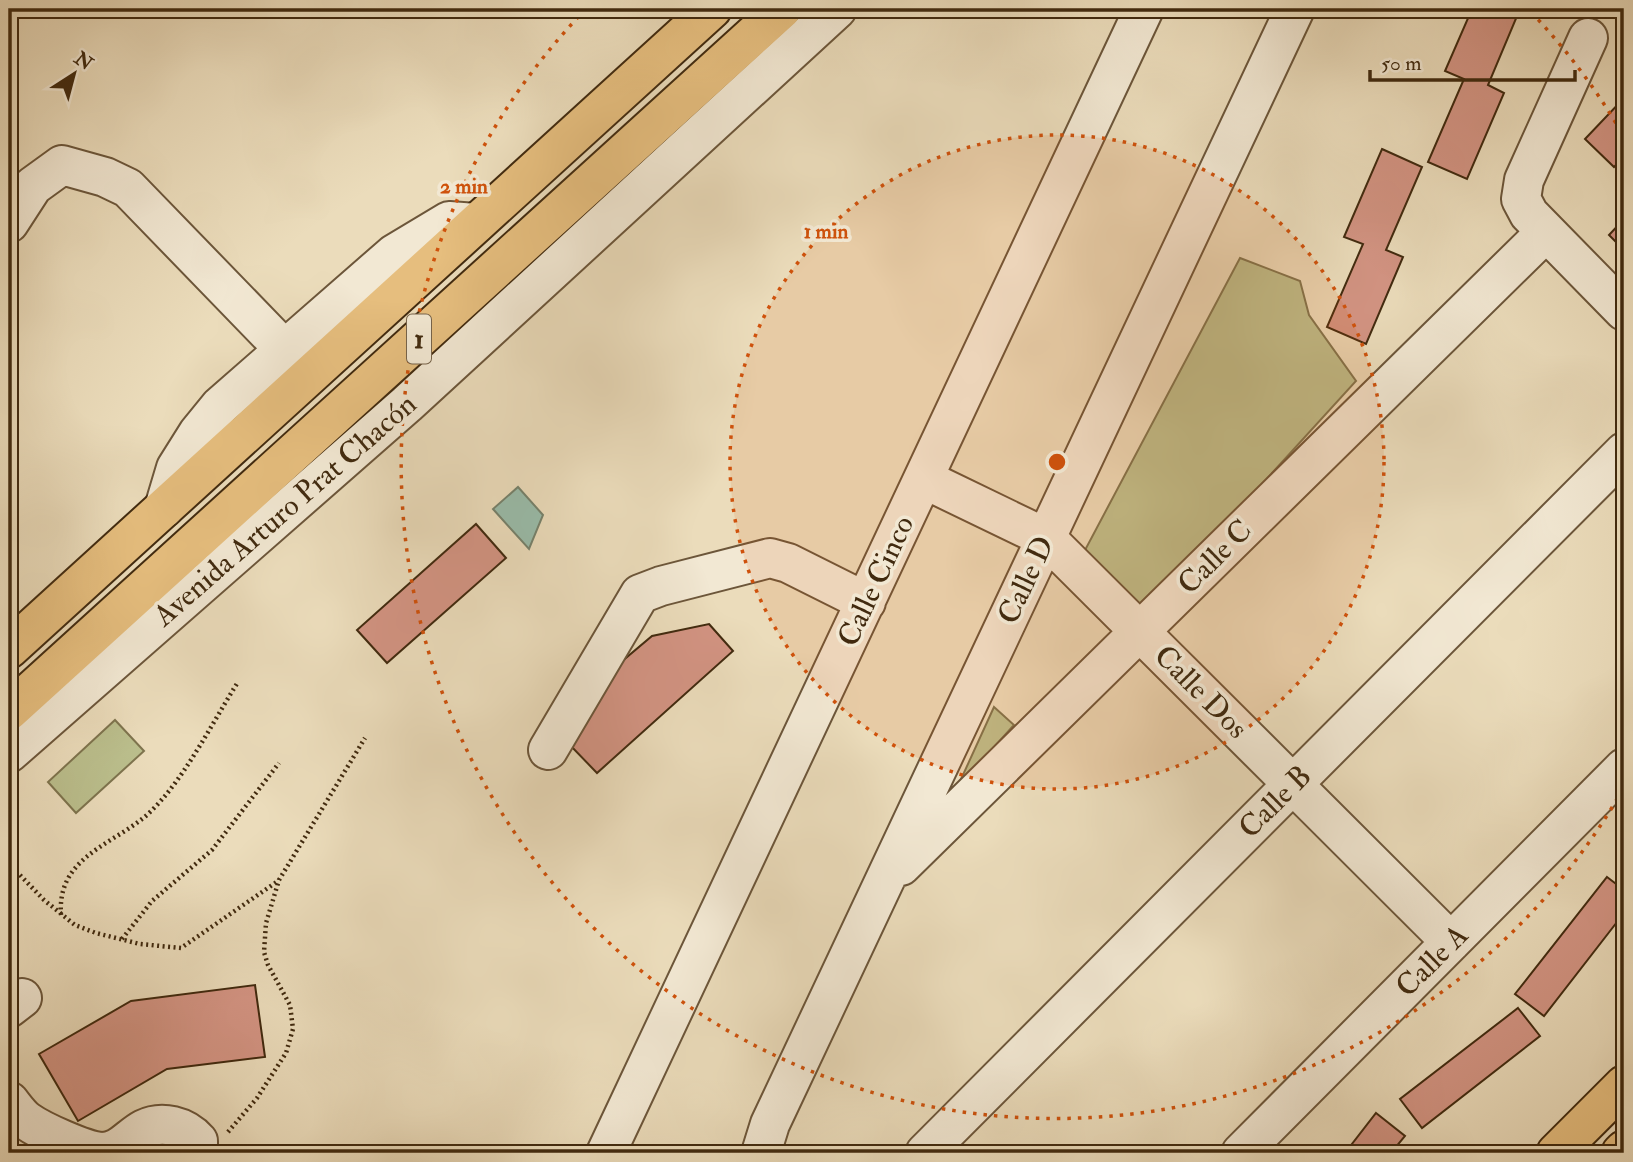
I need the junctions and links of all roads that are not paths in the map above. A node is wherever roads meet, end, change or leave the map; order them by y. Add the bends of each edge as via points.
1 (712, 9) edge
2 (782, 9) edge
3 (837, 9) edge
4 (1144, 9) edge
5 (1295, 9) edge
6 (1588, 38) dead end
7 (9, 223) edge
8 (477, 223) junction
9 (1546, 232) junction
10 (1624, 311) edge
11 (284, 349) junction
12 (1624, 452) edge
13 (924, 479) junction
14 (164, 508) junction
15 (1046, 538) junction
16 (866, 602) junction
17 (1140, 632) junction
18 (9, 649) edge
19 (9, 711) edge
20 (548, 750) dead end
21 (9, 753) edge
22 (1624, 768) edge
23 (1293, 784) junction
24 (884, 883) junction
25 (1451, 942) junction
26 (1624, 1085) edge
27 (9, 1101) edge
28 (198, 1147) edge
29 (1568, 1149) edge
30 (606, 1153) edge
31 (761, 1153) edge
32 (925, 1153) edge
33 (1241, 1153) edge

1 - 8 main road, 1
2 - 19 main road, Avenida Arturo Prat Chacón / 1
3 - 21 street, Avenida Arturo Prat Chacón via 407,404
4 - 13 street, Calle Cinco
5 - 15 street, Calle D
6 - 9 street via 1521,190 1524,207
7 - 11 street via 33,187 62,165 105,177 128,188
8 - 11 street via 449,221 394,254
8 - 14 main road, 1
9 - 10 street
9 - 17 street, Calle C
11 - 14 street via 220,406 198,433 176,468
12 - 23 street, Calle B
13 - 15 street, Calle Dos
13 - 16 street, Calle Cinco
14 - 18 main road, 1
15 - 17 street, Calle Dos
15 - 24 street, Calle D
16 - 20 street via 770,558 640,594
16 - 30 street, Calle Cinco
17 - 23 street, Calle Dos
17 - 24 street, Calle C
22 - 25 street, Calle A
23 - 25 street, Calle Dos
23 - 32 street, Calle B
24 - 31 street, Calle D
25 - 33 street, Calle A
26 - 29 main road
27 - 28 street via 26,1120 62,1140 101,1152 119,1148 145,1129 165,1125 191,1133

